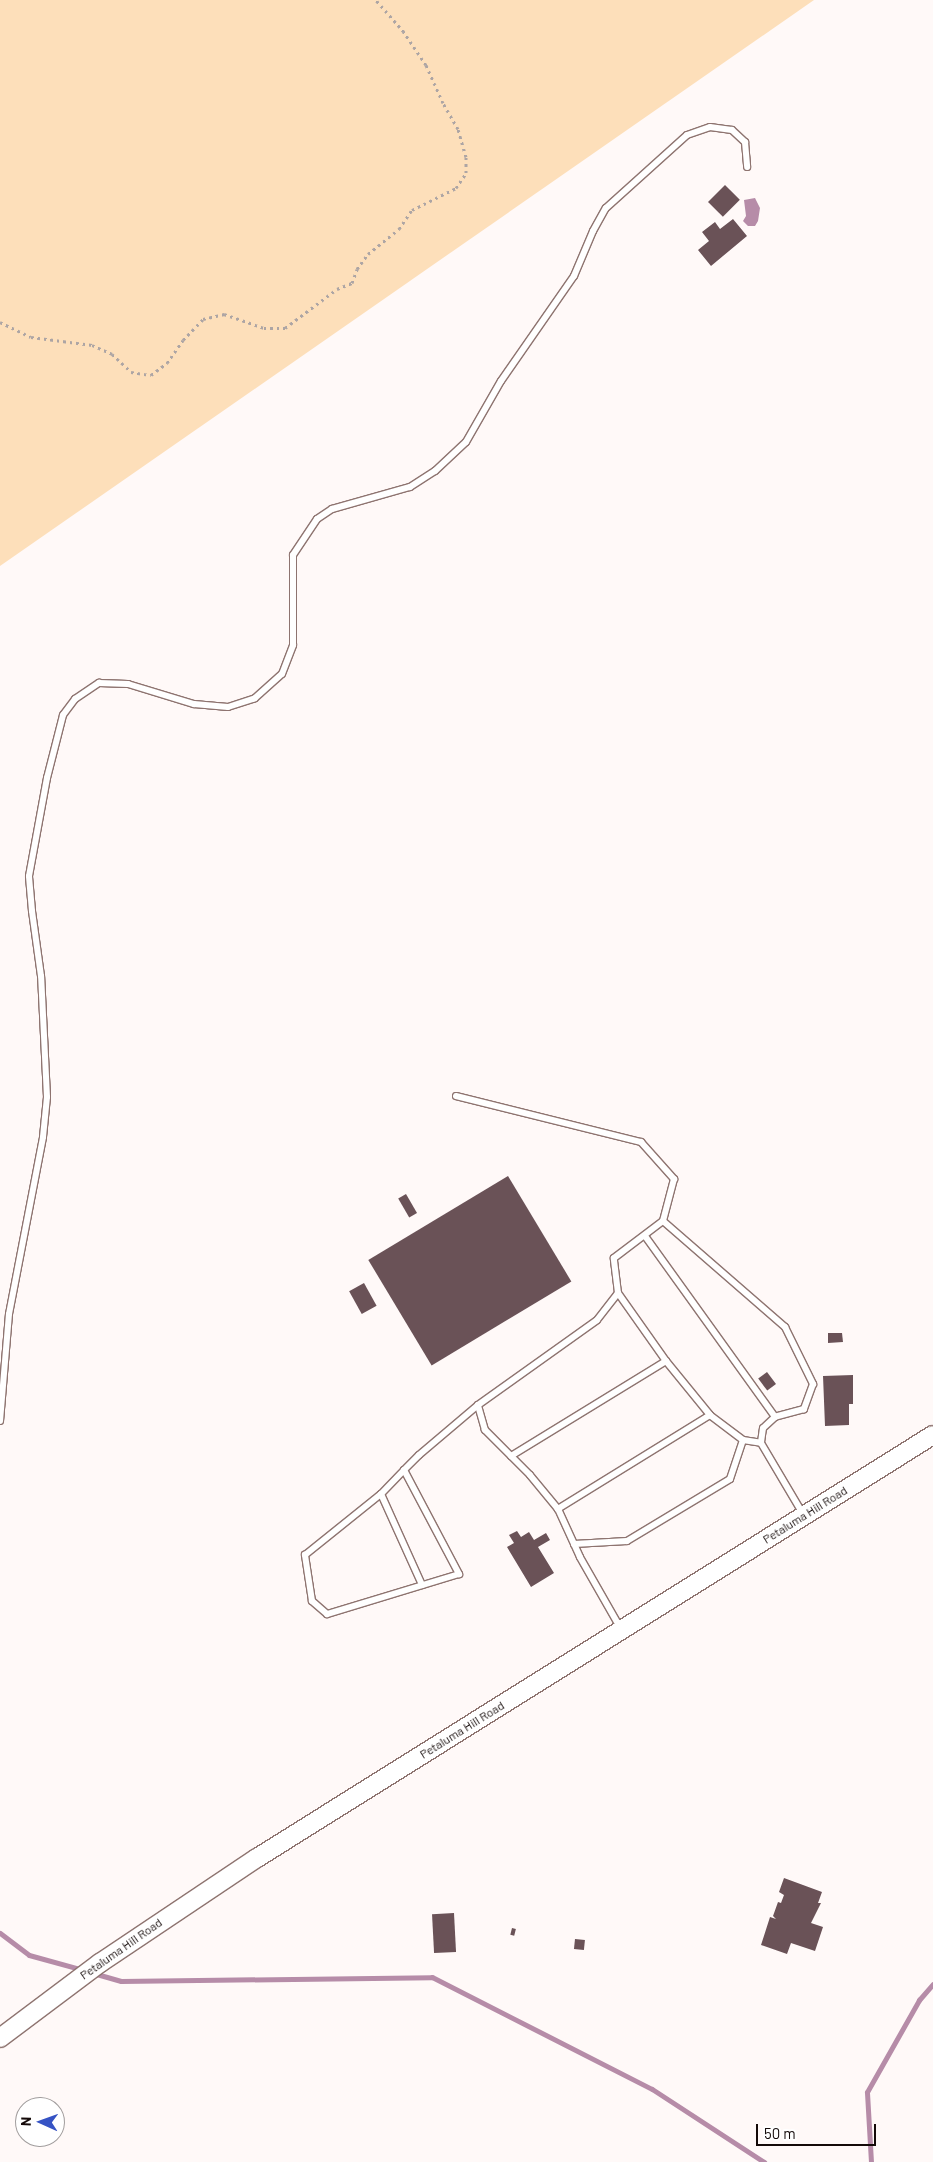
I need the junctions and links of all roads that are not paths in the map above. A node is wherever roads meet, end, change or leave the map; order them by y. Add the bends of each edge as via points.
1 (747, 167) dead end
2 (456, 1096) dead end
3 (663, 1221) junction
4 (645, 1236) junction
5 (618, 1293) junction
6 (666, 1361) junction
7 (478, 1405) junction
8 (710, 1415) junction
9 (775, 1417) junction
10 (0, 1421) edge
11 (933, 1435) edge
12 (743, 1440) junction
13 (761, 1443) junction
14 (511, 1456) junction
15 (404, 1470) junction
16 (381, 1494) junction
17 (558, 1508) junction
18 (804, 1515) junction
19 (574, 1544) junction
20 (422, 1586) junction
21 (622, 1629) junction
22 (0, 2038) edge

1 - 10 lane via 745,142 732,130 710,127 687,135 606,208 574,276 501,381 466,442 435,471 410,487 332,509 317,519 293,555 293,645 282,674 255,698 228,707 203,705 128,684 99,682 75,698 63,715 47,778 29,876 41,976 47,1097 43,1137 9,1314
2 - 3 lane via 641,1142 674,1179
3 - 4 lane
3 - 9 lane via 785,1327 812,1384 804,1409
4 - 5 lane via 614,1258
4 - 9 lane
5 - 6 lane
5 - 7 lane via 597,1320
6 - 8 lane
6 - 14 lane
7 - 14 lane via 484,1430
7 - 15 lane
8 - 12 lane
8 - 17 lane
9 - 13 lane via 763,1428
11 - 18 main road, Petaluma Hill Road
12 - 13 lane
12 - 19 lane via 730,1479 627,1541
13 - 18 lane
14 - 17 lane
15 - 16 lane
15 - 20 lane via 459,1574
16 - 20 lane
16 - 20 lane via 305,1555 312,1601 327,1614
17 - 19 lane
18 - 21 main road, Petaluma Hill Road
19 - 21 lane
21 - 22 main road, Petaluma Hill Road via 257,1858 89,1971

